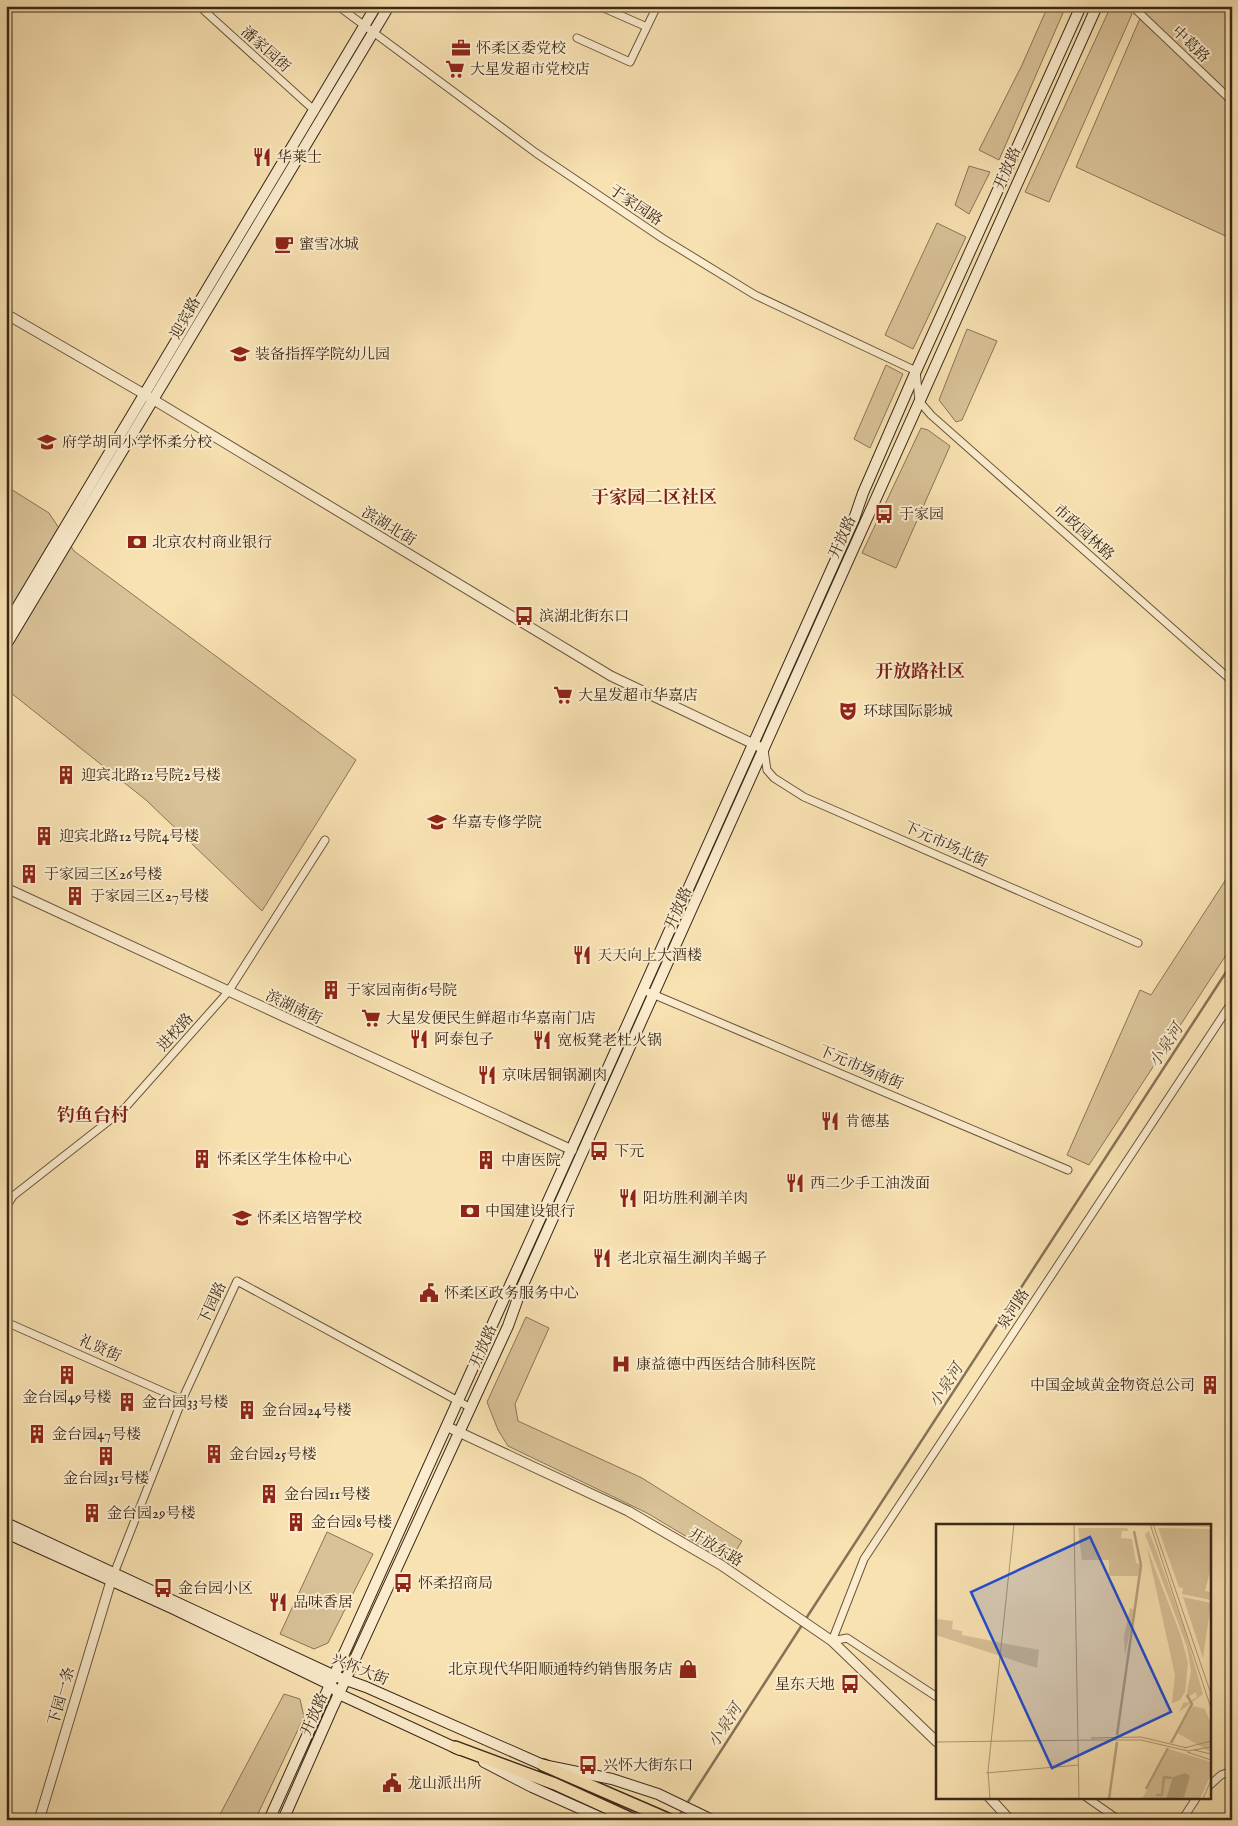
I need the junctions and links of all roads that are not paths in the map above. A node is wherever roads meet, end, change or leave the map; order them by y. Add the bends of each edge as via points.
1 (199, 6) edge
2 (338, 6) edge
3 (376, 6) edge
4 (389, 6) edge
5 (599, 6) edge
6 (657, 6) edge
7 (1081, 6) edge
8 (1097, 6) edge
9 (1132, 6) edge
10 (363, 26) junction
11 (647, 27) junction
12 (373, 33) junction
13 (577, 38) dead end
14 (1232, 101) edge
15 (315, 112) junction
16 (6, 314) edge
17 (916, 371) junction
18 (144, 394) junction
19 (154, 400) junction
20 (919, 401) junction
21 (6, 626) edge
22 (6, 645) edge
23 (1232, 681) edge
24 (753, 743) junction
25 (764, 749) junction
26 (324, 840) dead end
27 (6, 888) edge
28 (1138, 943) dead end
29 (643, 990) junction
30 (228, 992) junction
31 (655, 995) junction
32 (1232, 1002) edge
33 (572, 1150) junction
34 (1068, 1170) dead end
35 (6, 1207) edge
36 (6, 1322) edge
37 (182, 1400) junction
38 (460, 1402) junction
39 (471, 1408) junction
40 (448, 1426) junction
41 (460, 1432) junction
42 (6, 1523) edge
43 (6, 1534) edge
44 (112, 1577) junction
45 (832, 1640) junction
46 (346, 1679) junction
47 (333, 1681) junction
48 (339, 1694) junction
49 (936, 1696) edge
50 (936, 1741) edge
51 (455, 1747) junction
52 (544, 1765) junction
53 (1232, 1771) edge
54 (1210, 1785) edge
55 (990, 1798) edge
56 (1087, 1798) edge
57 (1196, 1798) edge
58 (39, 1820) edge
59 (269, 1820) edge
60 (283, 1820) edge
61 (606, 1820) edge
62 (634, 1820) edge
63 (670, 1820) edge
64 (712, 1820) edge
65 (1010, 1820) edge
66 (1119, 1820) edge
67 (1182, 1820) edge

1 - 15 street, 潘家园街
2 - 10 street, 于家园路
3 - 10 main road, 迎宾路
4 - 12 main road, 迎宾路
5 - 11 street
6 - 11 street
7 - 17 main road, 开放路
8 - 20 main road, 开放路
9 - 14 street, 中葛路
10 - 12 street, 于家园路
10 - 15 main road, 迎宾路
11 - 13 street via 630,62
12 - 17 street, 于家园路 via 536,153 662,238 755,295
12 - 19 main road, 迎宾路
15 - 18 main road, 迎宾路
16 - 18 street, 滨湖北街
17 - 20 street
17 - 24 main road, 开放路 via 854,519
18 - 19 street, 滨湖北街
18 - 21 main road, 迎宾路
19 - 22 main road, 迎宾路
19 - 24 street, 滨湖北街 via 611,676
20 - 23 street, 市政园林路
20 - 25 main road, 开放路
24 - 25 street, 滨湖北街
24 - 29 main road, 开放路
25 - 28 street, 下元市场北街 via 767,770 804,797
25 - 31 main road, 开放路
26 - 30 street, 进校路
27 - 30 street, 滨湖南街
29 - 31 street, 下元市场南街
29 - 33 main road, 开放路
30 - 33 street, 滨湖南街
30 - 35 street, 进校路 via 124,1109 14,1196
31 - 34 street, 下元市场南街
31 - 39 main road, 开放路 via 522,1287
32 - 45 street, 泉河路 via 864,1559
33 - 38 main road, 开放路
36 - 37 street, 礼贤街
37 - 38 street, 下园路 via 237,1282
37 - 44 street, 下园路
38 - 39 street, 下园路
38 - 40 main road, 开放路
39 - 41 main road, 开放路
40 - 41 street, 开放东路
40 - 47 main road, 开放路
41 - 45 street, 开放东路 via 628,1511 721,1565
41 - 46 main road, 开放路
42 - 44 main road, 兴怀大街
43 - 44 main road, 兴怀大街
44 - 47 main road, 兴怀大街
44 - 58 street, 下园一条
45 - 49 street via 847,1638
45 - 50 street, 开放东路
46 - 47 main road, 兴怀大街
46 - 48 main road, 开放路
46 - 52 main road, 兴怀大街
47 - 48 main road, 兴怀大街
47 - 59 main road, 开放路
48 - 51 main road, 兴怀大街
48 - 60 main road, 开放路
51 - 61 main road, 兴怀大街
51 - 62 highway via 555,1784
52 - 63 highway
52 - 64 main road, 兴怀大街 via 612,1779 658,1794
53 - 54 street via 1221,1775
55 - 65 street
56 - 66 street
57 - 67 street

